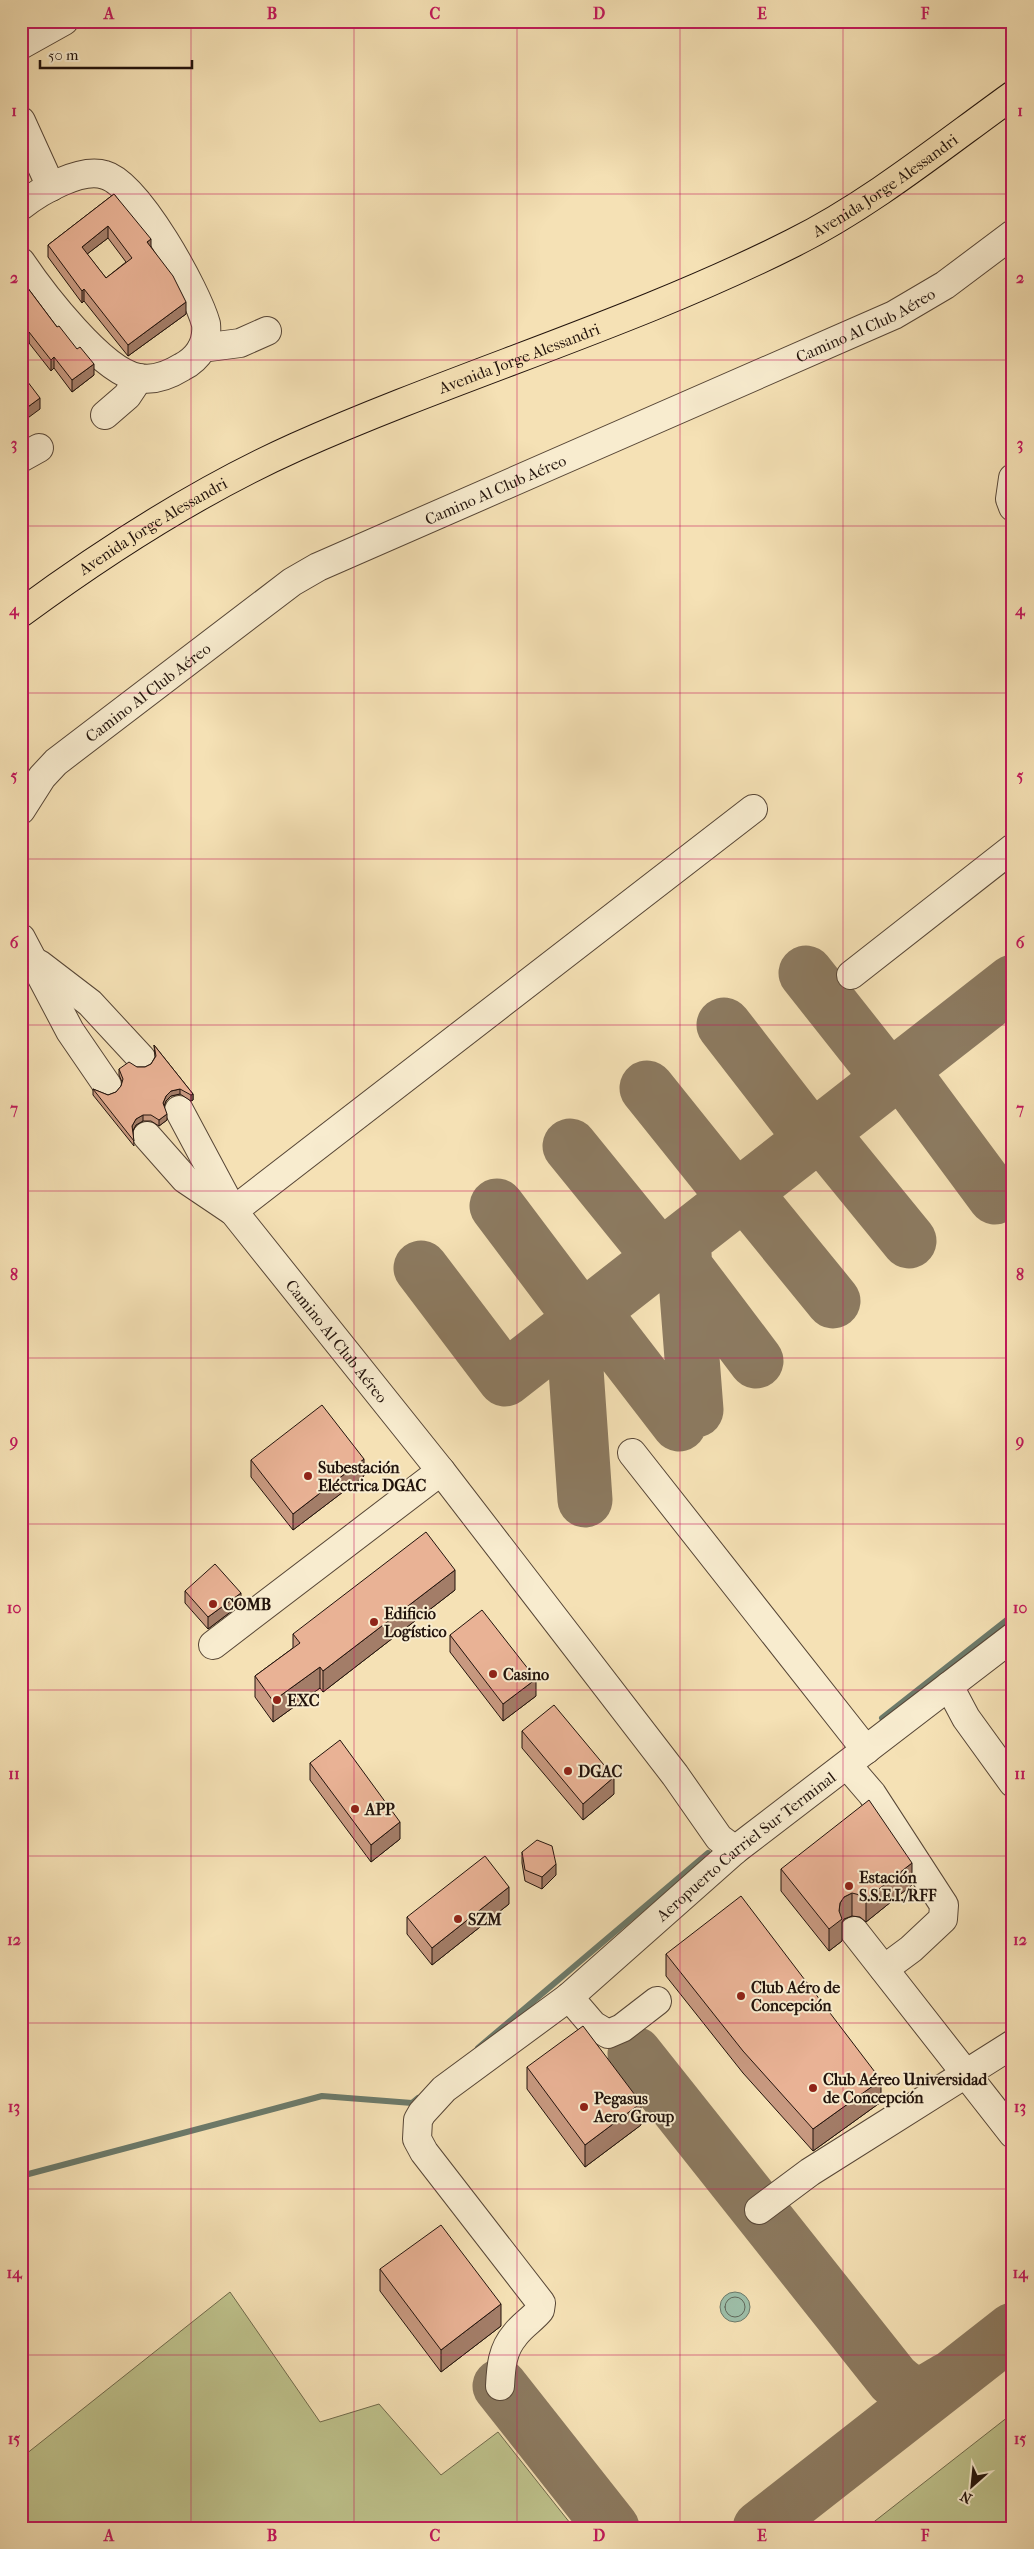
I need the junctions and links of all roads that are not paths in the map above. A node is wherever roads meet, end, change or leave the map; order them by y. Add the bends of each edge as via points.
1 (64, 21) edge
2 (21, 45) edge
3 (1013, 94) edge
4 (21, 121) edge
5 (51, 187) junction
6 (21, 206) edge
7 (1013, 234) edge
8 (21, 262) edge
9 (267, 330) dead end
10 (202, 348) junction
11 (139, 378) junction
12 (105, 415) dead end
13 (1013, 478) edge
14 (1013, 507) edge
15 (21, 614) edge
16 (754, 809) dead end
17 (21, 810) edge
18 (1013, 848) edge
19 (27, 949) edge
20 (850, 975) dead end
21 (141, 1058) dead end
22 (107, 1084) dead end
23 (180, 1110) dead end
24 (147, 1136) dead end
25 (233, 1211) junction
26 (632, 1453) dead end
27 (441, 1471) junction
28 (1013, 1637) edge
29 (212, 1645) dead end
30 (949, 1686) junction
31 (857, 1758) junction
32 (1013, 1783) edge
33 (735, 1850) junction
34 (854, 1931) dead end
35 (884, 1969) junction
36 (569, 1996) junction
37 (657, 2001) dead end
38 (1013, 2044) edge
39 (968, 2075) junction
40 (1013, 2134) edge
41 (759, 2210) dead end
42 (500, 2386) dead end

1 - 2 street
3 - 15 highway, Avenida Jorge Alessandri via 893,180 796,241 621,320 409,400 285,452 163,517 113,548
4 - 5 street
5 - 6 street
5 - 10 street via 96,173 120,185 159,232 187,278 206,324
7 - 17 street, Camino Al Club Aéreo via 945,284 894,315 318,567 292,582 56,762
8 - 11 street via 74,328 111,364
9 - 10 street via 240,343
10 - 11 street via 190,363 175,371 156,378
11 - 12 street via 127,396
13 - 14 street via 1010,499
16 - 25 street
18 - 20 street
19 - 21 street via 90,1003
19 - 22 street via 70,1031
23 - 25 street, Camino Al Club Aéreo
24 - 25 street, Camino Al Club Aéreo via 185,1179
25 - 27 street, Camino Al Club Aéreo
26 - 31 street
27 - 29 street
27 - 33 street, Camino Al Club Aéreo via 675,1775 719,1838
28 - 30 street, Aeropuerto Carriel Sur Terminal
30 - 31 street, Aeropuerto Carriel Sur Terminal
30 - 32 street via 966,1718
31 - 33 street, Aeropuerto Carriel Sur Terminal
31 - 35 street via 872,1794 944,1905 943,1919
33 - 36 street, Aeropuerto Carriel Sur Terminal
34 - 35 street
35 - 39 street
36 - 37 street via 593,2025 608,2034 622,2028
36 - 42 street, Aeropuerto Carriel Sur Terminal via 444,2089 422,2113 416,2128 417,2140 541,2303 540,2310 515,2334 505,2351
38 - 39 street
39 - 40 street
39 - 41 street via 810,2172

